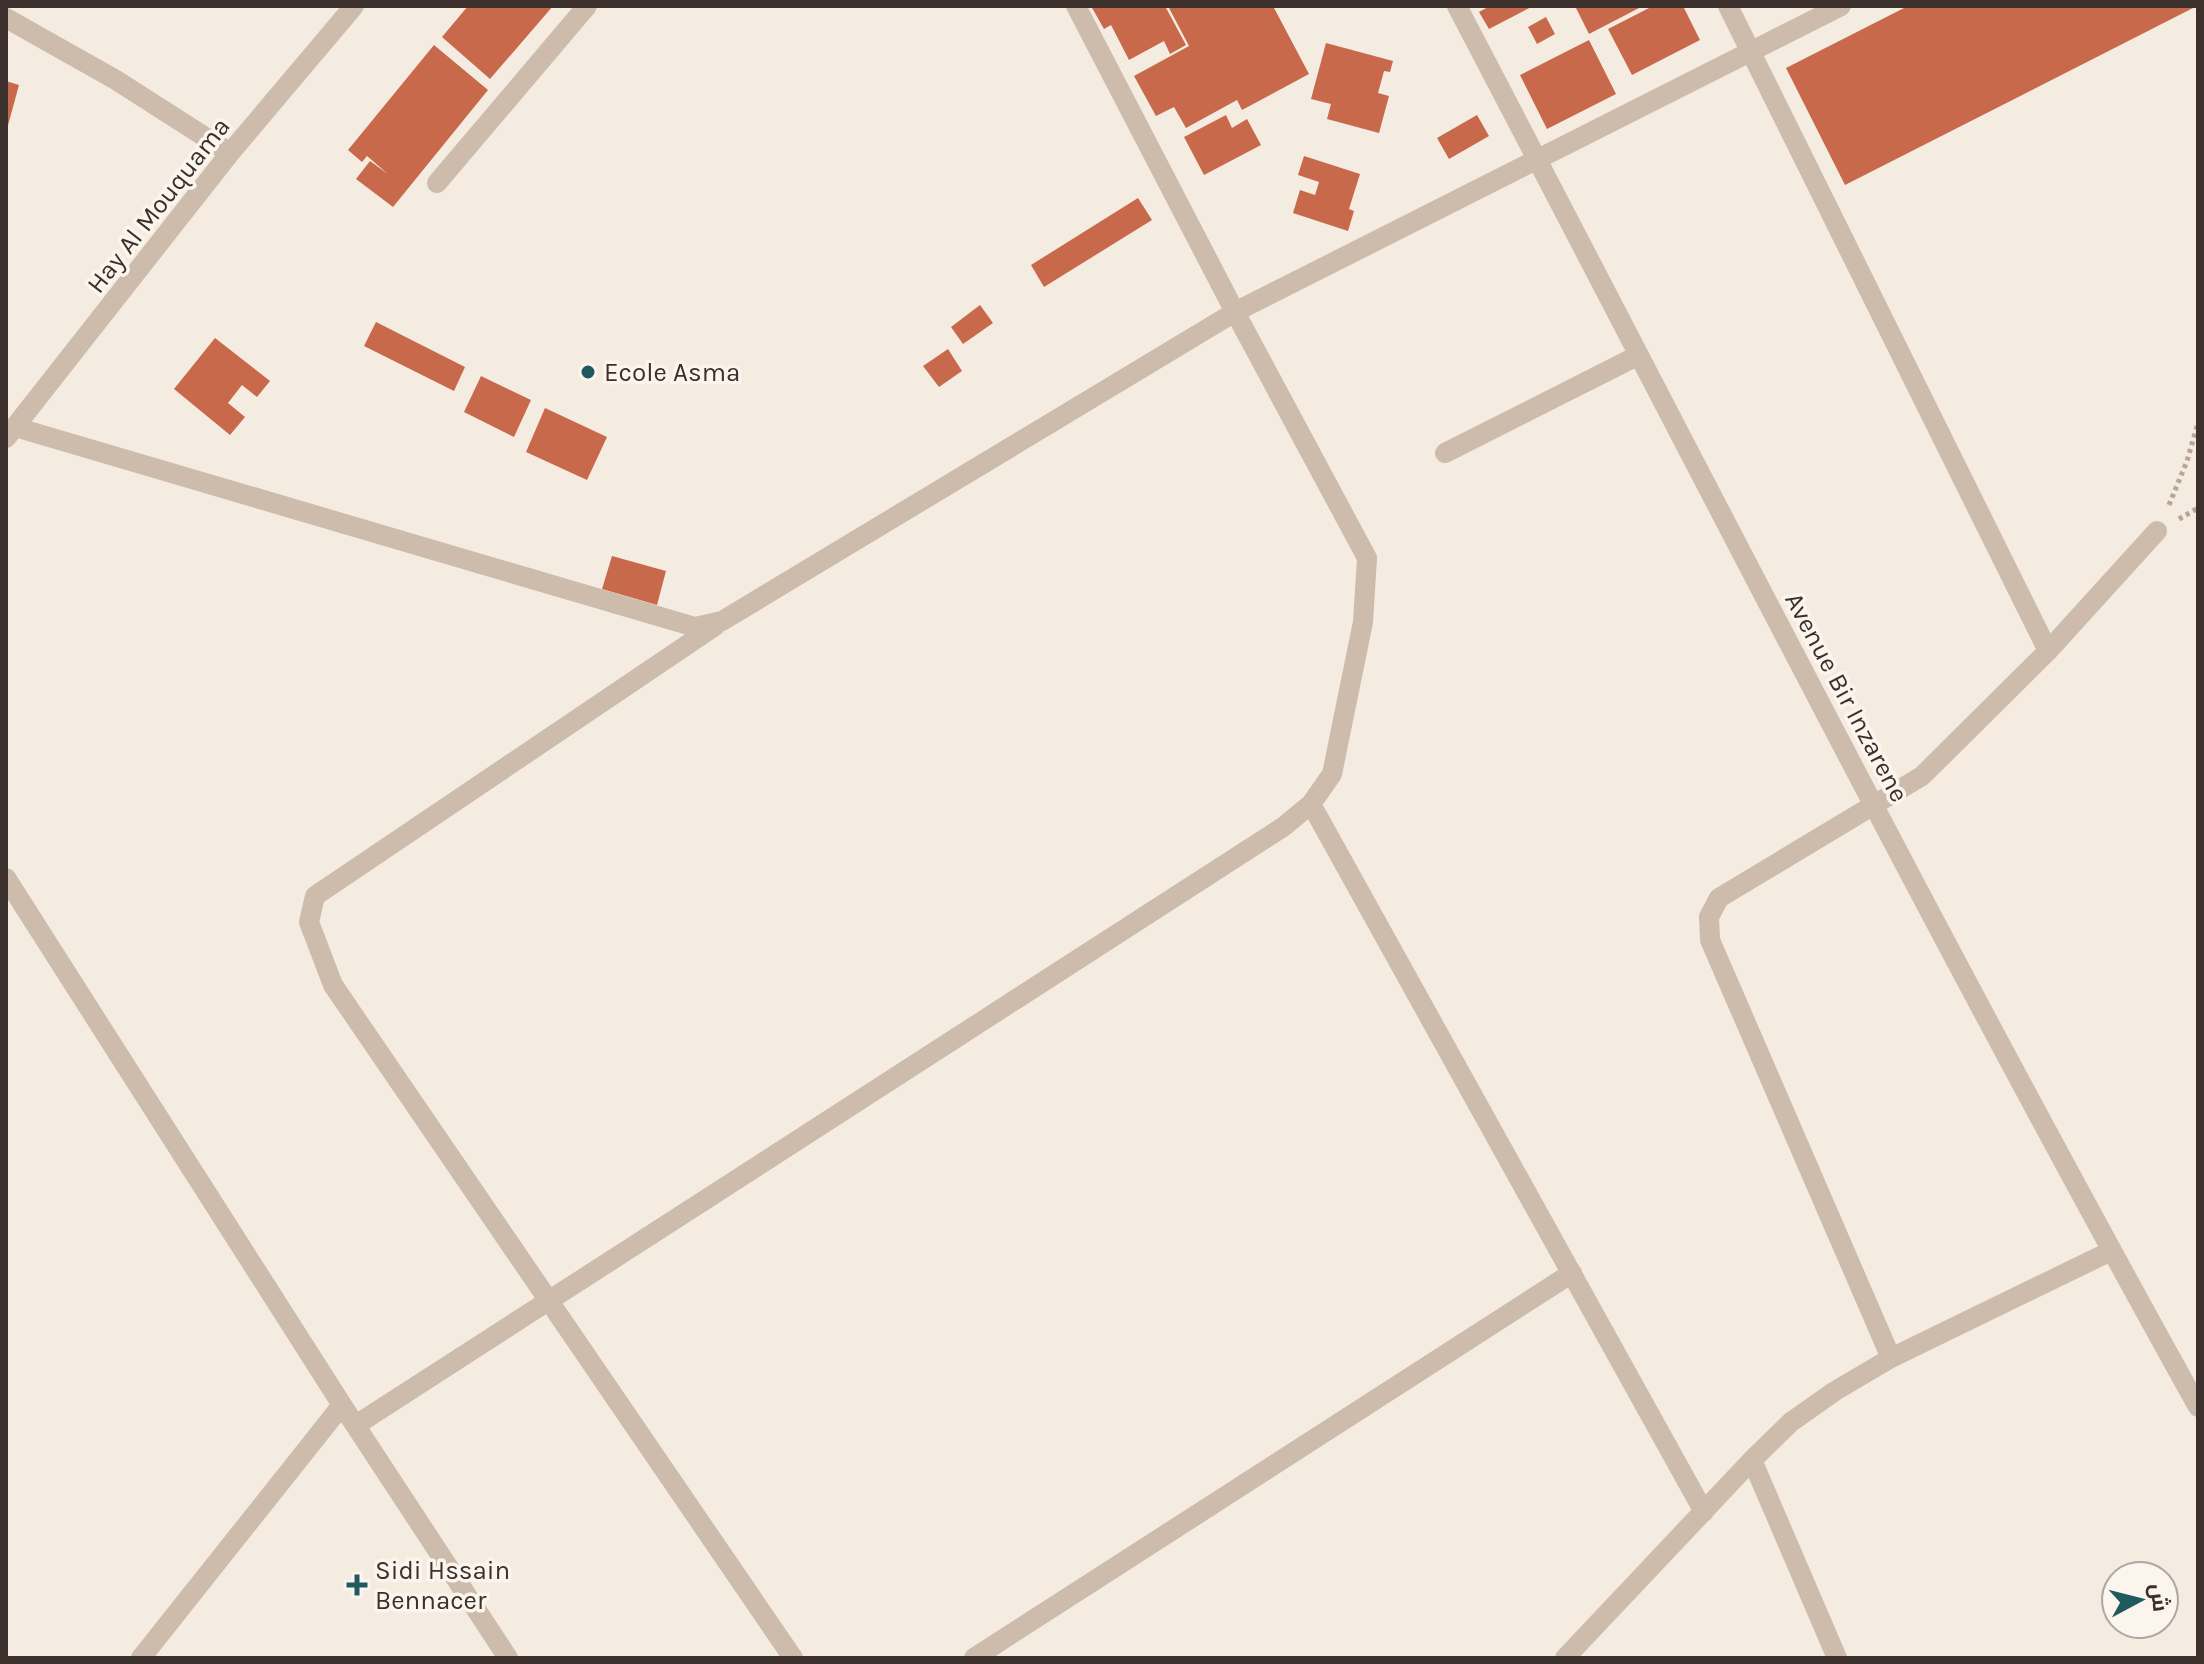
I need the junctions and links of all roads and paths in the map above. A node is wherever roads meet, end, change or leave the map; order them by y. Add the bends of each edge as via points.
1 (354, 6) edge
2 (587, 6) edge
3 (1076, 6) edge
4 (1457, 6) edge
5 (1728, 6) edge
6 (1841, 6) edge
7 (6, 18) edge
8 (1750, 51) junction
9 (230, 153) junction
10 (1536, 158) junction
11 (437, 183) dead end
12 (1235, 312) junction
13 (1639, 355) junction
14 (2198, 423) edge
15 (11, 433) edge
16 (1445, 453) dead end
17 (2157, 531) joint
18 (722, 621) junction
19 (2048, 651) junction
20 (1311, 804) junction
21 (1874, 805) junction
22 (6, 878) edge
23 (2111, 1251) junction
24 (1572, 1273) junction
25 (548, 1301) junction
26 (1891, 1358) junction
27 (342, 1405) junction
28 (2198, 1407) edge
29 (356, 1425) junction
30 (1752, 1460) junction
31 (1704, 1512) junction
32 (141, 1658) edge
33 (508, 1658) edge
34 (793, 1658) edge
35 (974, 1658) edge
36 (1565, 1658) edge
37 (1837, 1658) edge

1 - 9 street, Hay Al Mouquama
2 - 11 street
3 - 12 street
4 - 10 street, Avenue Bir Inzarene
5 - 8 street
6 - 8 street
7 - 9 street
8 - 10 street
8 - 19 street
9 - 15 street, Hay Al Mouquama
10 - 12 street
10 - 13 street, Avenue Bir Inzarene
12 - 18 street
12 - 20 street via 1367,558 1363,622 1332,774
13 - 16 street
13 - 21 street, Avenue Bir Inzarene
14 - 17 path
15 - 18 street via 695,627
17 - 19 street
18 - 25 street via 315,896 309,922 333,985
19 - 21 street via 1922,776
20 - 24 street
20 - 25 street
21 - 23 street, Avenue Bir Inzarene
21 - 26 street via 1719,898 1709,917 1710,940
22 - 27 street
23 - 26 street
23 - 28 street, Avenue Bir Inzarene
24 - 31 street
24 - 35 street
25 - 29 street
25 - 34 street
26 - 30 street via 1791,1422
27 - 29 street
27 - 32 street
29 - 33 street
30 - 31 street
30 - 37 street
31 - 36 street

